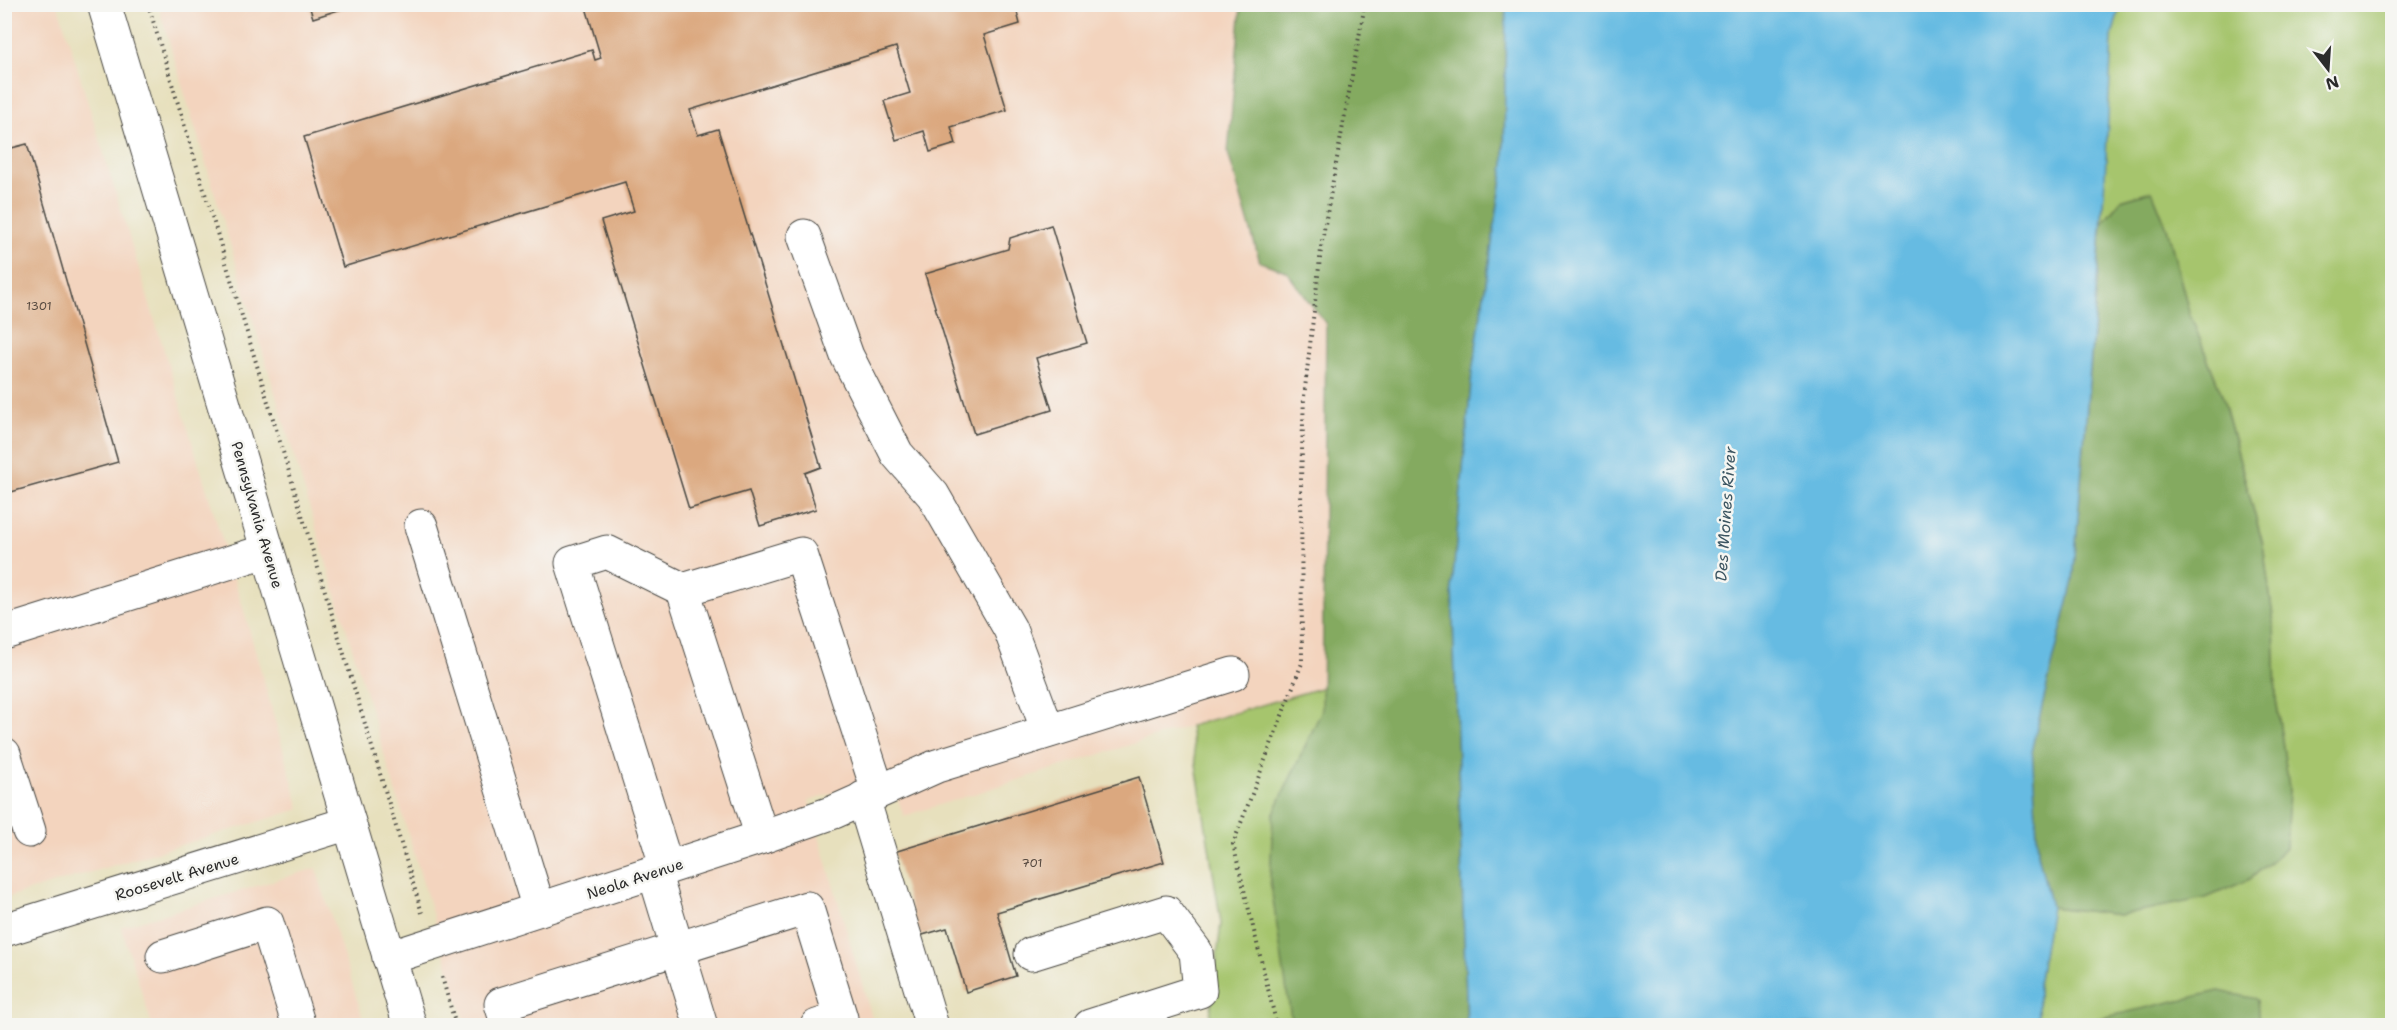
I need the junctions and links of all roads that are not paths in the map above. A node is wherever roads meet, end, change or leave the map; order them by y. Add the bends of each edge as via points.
1 (104, 4) edge
2 (804, 236) dead end
3 (421, 526) dead end
4 (266, 551) junction
5 (684, 590) junction
6 (4, 633) edge
7 (1233, 674) dead end
8 (1048, 731) junction
9 (4, 754) edge
10 (870, 794) junction
11 (349, 824) junction
12 (29, 831) dead end
13 (762, 837) junction
14 (660, 870) junction
15 (539, 909) junction
16 (4, 930) edge
17 (677, 948) junction
18 (1031, 954) dead end
19 (163, 956) dead end
20 (389, 958) junction
21 (299, 1026) edge
22 (410, 1026) edge
23 (508, 1026) edge
24 (701, 1026) edge
25 (817, 1026) edge
26 (932, 1026) edge
27 (1090, 1026) edge

1 - 4 street, Pennsylvania Avenue
2 - 8 street via 847,356 897,454 933,495 1010,629
3 - 15 street
4 - 6 street
4 - 11 street, Pennsylvania Avenue
5 - 10 street via 801,554
5 - 13 street
5 - 14 street via 607,552 572,563
7 - 8 street, Neola Avenue
8 - 10 street, Neola Avenue via 937,766
9 - 12 street
10 - 13 street, Neola Avenue via 834,812
10 - 26 street
11 - 16 street, Roosevelt Avenue
11 - 20 street, Pennsylvania Avenue
13 - 14 street, Neola Avenue
14 - 15 street, Neola Avenue
14 - 17 street
15 - 20 street, Neola Avenue
17 - 23 street via 501,1004
17 - 24 street
17 - 25 street via 807,908 841,1017
18 - 27 street via 1166,912 1196,952 1200,991
19 - 21 street via 267,923
20 - 22 street, Pennsylvania Avenue

